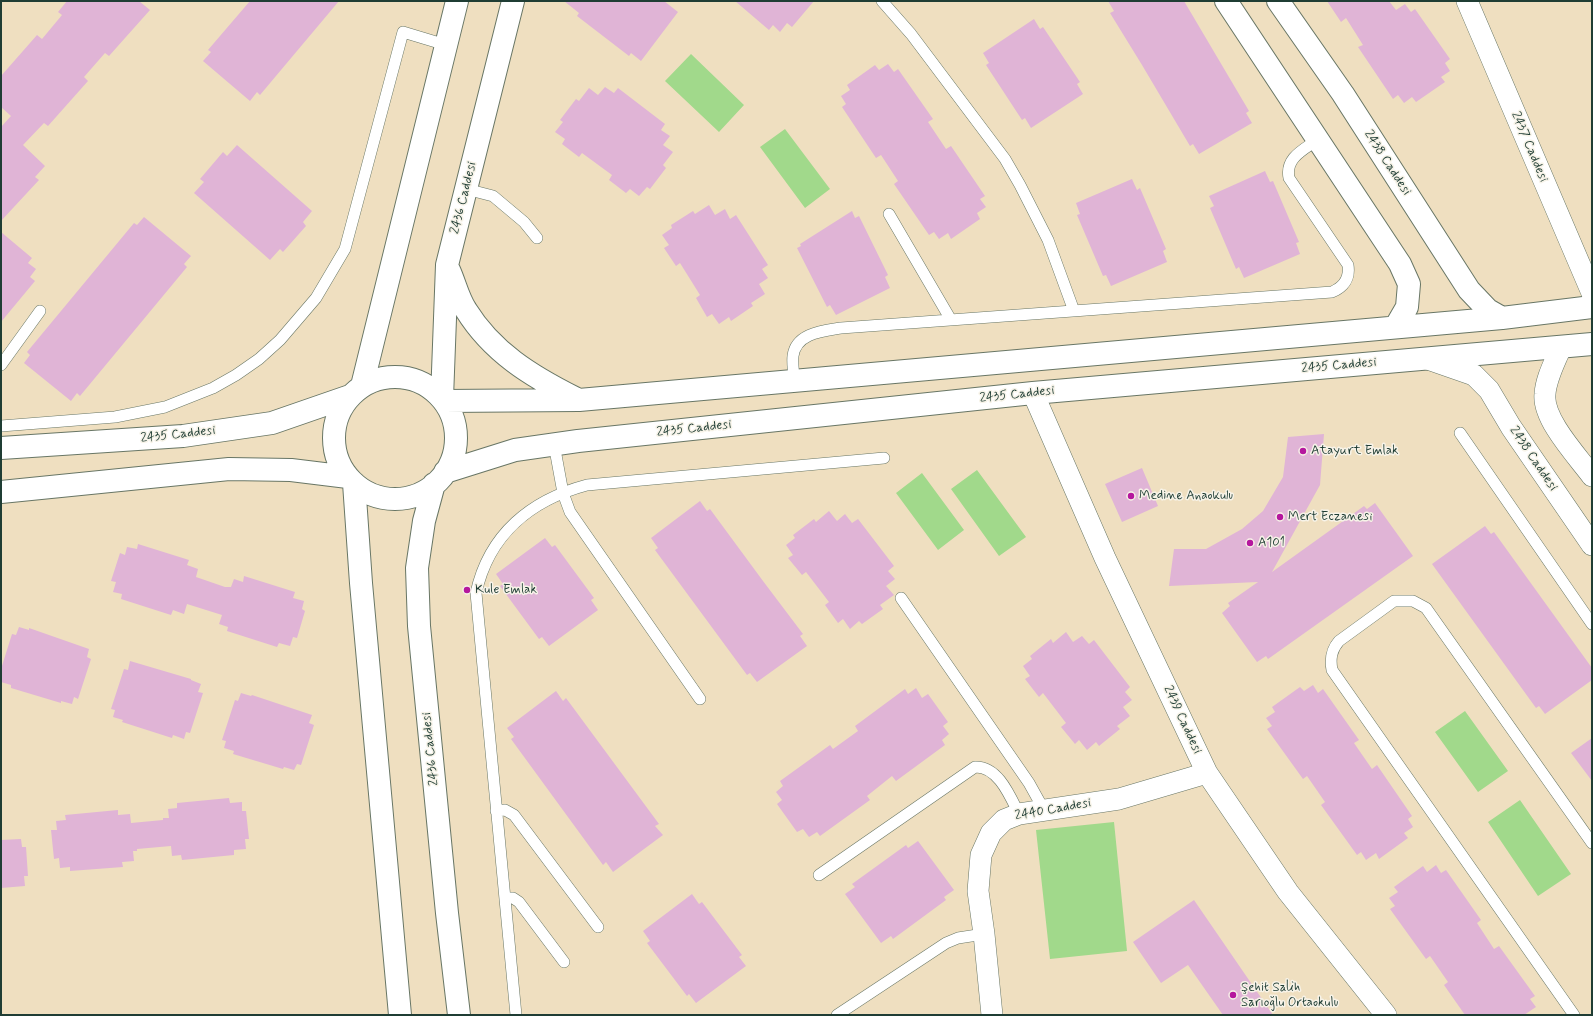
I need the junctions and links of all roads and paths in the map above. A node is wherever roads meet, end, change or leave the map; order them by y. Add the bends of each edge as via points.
1 (457, 1) edge
2 (513, 1) edge
3 (882, 1) edge
4 (1226, 1) edge
5 (1278, 1) edge
6 (1467, 1) edge
7 (446, 45) junction
8 (1318, 140) junction
9 (466, 189) junction
10 (889, 214) dead end
11 (537, 238) dead end
12 (448, 265) junction
13 (1592, 293) edge
14 (1592, 307) edge
15 (40, 311) dead end
16 (1074, 311) junction
17 (1502, 318) junction
18 (951, 320) junction
19 (1396, 326) junction
20 (1592, 344) edge
21 (1561, 347) junction
22 (1428, 359) junction
23 (1, 365) edge
24 (794, 381) junction
25 (356, 391) junction
26 (1033, 393) junction
27 (443, 399) junction
28 (579, 400) junction
29 (1, 426) edge
30 (1460, 433) dead end
31 (554, 444) junction
32 (1, 448) edge
33 (884, 458) dead end
34 (1592, 476) edge
35 (440, 478) junction
36 (351, 480) junction
37 (1, 492) edge
38 (563, 493) junction
39 (1592, 544) edge
40 (901, 598) dead end
41 (1592, 624) edge
42 (700, 699) dead end
43 (1207, 774) junction
44 (1044, 810) junction
45 (496, 811) junction
46 (1019, 814) junction
47 (1592, 843) edge
48 (819, 874) dead end
49 (505, 898) junction
50 (598, 927) dead end
51 (984, 934) junction
52 (564, 962) dead end
53 (400, 1015) edge
54 (459, 1015) edge
55 (516, 1015) edge
56 (837, 1015) edge
57 (992, 1015) edge
58 (1386, 1015) edge
59 (1574, 1015) edge

1 - 7 street
2 - 9 street, 2436 Caddesi
3 - 16 lane via 911,34 1005,158 1048,240
4 - 8 street
5 - 17 street, 2438 Caddesi via 1343,94 1470,290 1488,310
6 - 13 street, 2437 Caddesi
7 - 25 street
7 - 29 lane via 403,32 346,249 316,298 299,320 258,359 213,388 165,407 115,417
8 - 16 lane via 1292,159 1288,171 1289,178 1348,265 1346,281 1337,290
8 - 19 street via 1400,264 1409,284 1407,307
9 - 11 lane via 493,196 519,217
9 - 12 street, 2436 Caddesi
10 - 18 lane
12 - 27 street, 2436 Caddesi
12 - 28 street via 465,308 482,332 501,352 541,382
14 - 17 street
15 - 23 lane
16 - 18 lane
17 - 19 street
18 - 24 lane via 841,328 810,335 803,339 794,351
19 - 24 street
20 - 21 street, 2435 Caddesi
21 - 22 street, 2435 Caddesi
21 - 34 street via 1544,396 1549,416
22 - 26 street, 2435 Caddesi
22 - 39 street, 2438 Caddesi via 1474,375 1489,390 1511,427
24 - 28 street
25 - 27 street, 2435 Caddesi via 385,377 401,377 423,383
25 - 32 street, 2435 Caddesi via 272,423 182,436
25 - 36 street via 338,417 334,440 340,463
26 - 31 street, 2435 Caddesi
26 - 43 street, 2439 Caddesi via 1105,558
27 - 28 street
27 - 35 street, 2435 Caddesi via 454,421 456,436 455,451
30 - 41 lane
31 - 35 street, 2435 Caddesi via 516,450
31 - 38 lane
33 - 38 lane via 587,485
35 - 36 street, 2435 Caddesi via 413,496 390,498 367,492
35 - 54 street, 2436 Caddesi via 424,521 418,568 419,626
36 - 37 street, 2435 Caddesi via 291,470 229,469
36 - 53 street
38 - 42 lane via 570,512
38 - 45 lane via 523,516 503,536 483,568 476,593
40 - 44 lane via 1029,783
43 - 44 street, 2440 Caddesi via 1119,799
43 - 58 street, 2439 Caddesi via 1288,892
44 - 46 street, 2440 Caddesi
45 - 49 lane
45 - 50 lane via 505,810 514,814
46 - 48 lane via 1008,793 992,772 975,767
46 - 51 street, 2440 Caddesi via 1004,820 991,833 981,855 978,891
47 - 59 lane via 1426,608 1413,601 1394,601 1334,646 1332,670
49 - 52 lane via 513,898 519,902
49 - 55 lane
51 - 56 lane via 958,938 946,943
51 - 57 street, 2440 Caddesi

